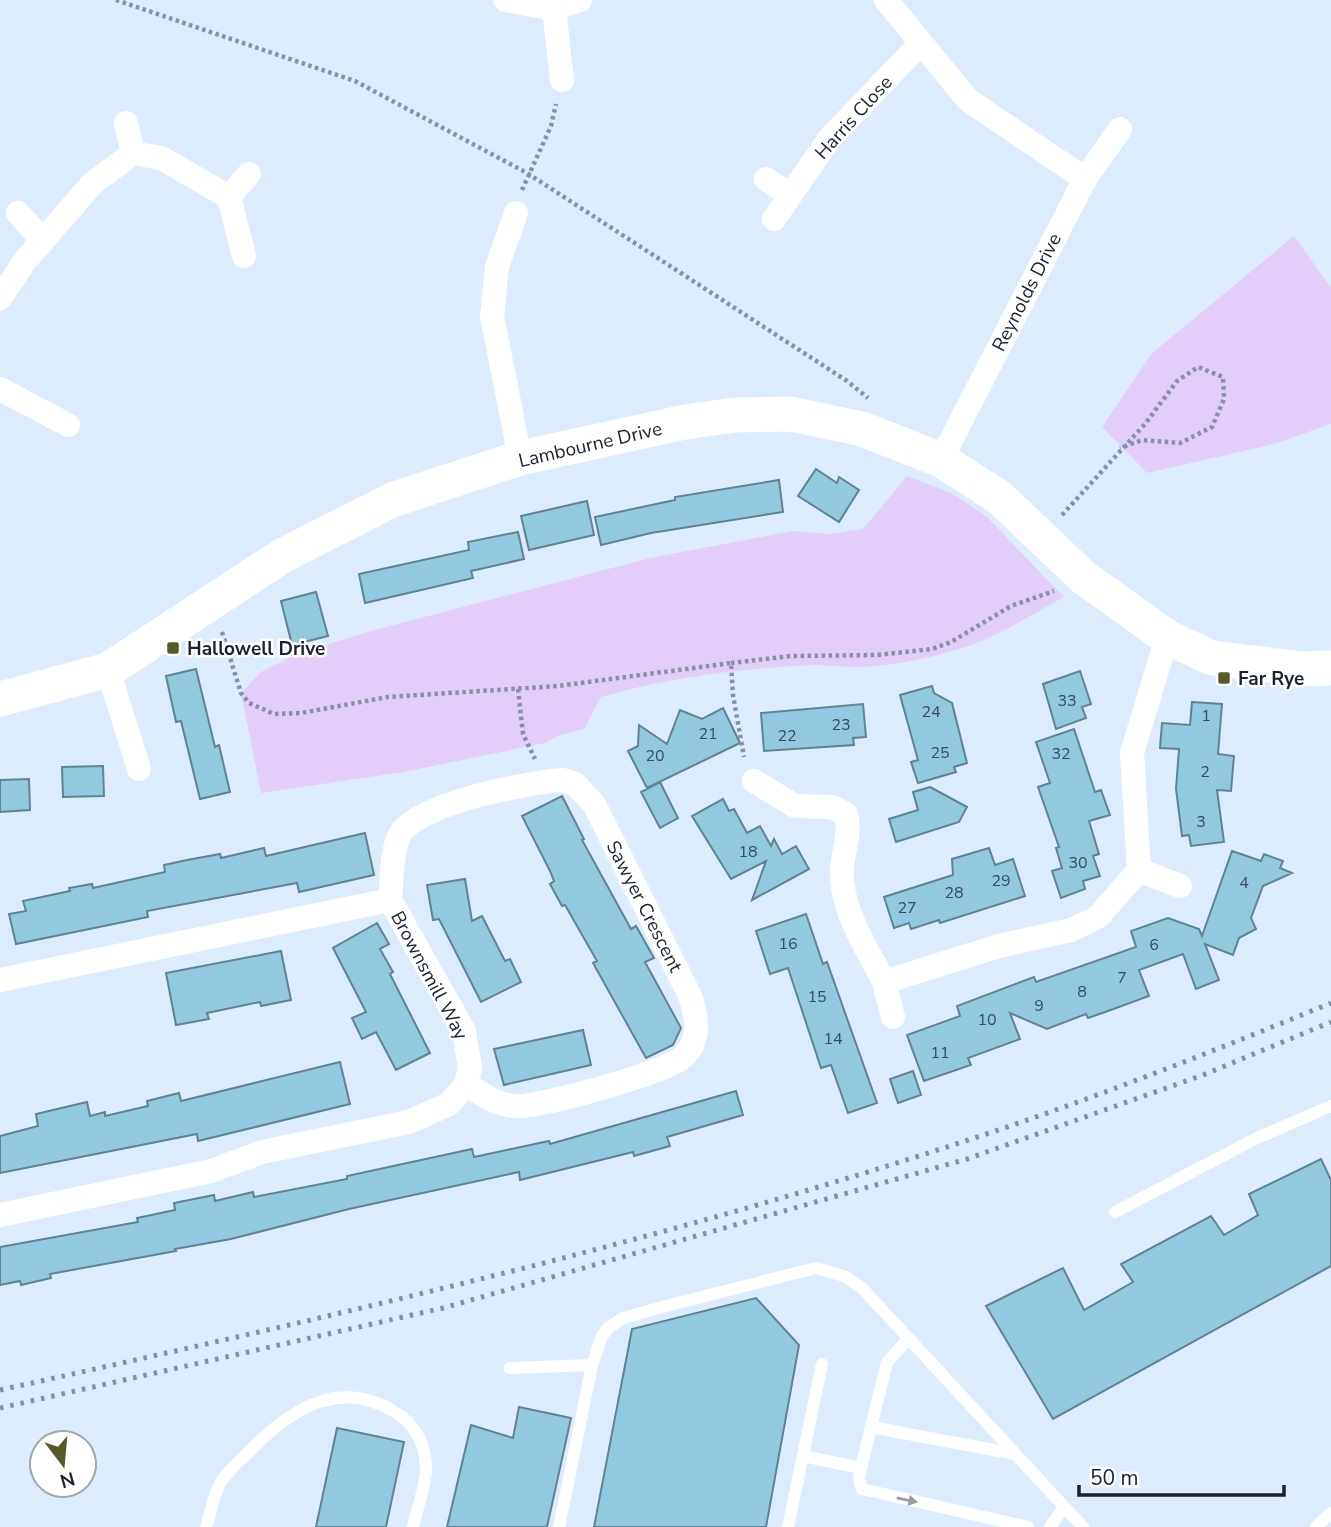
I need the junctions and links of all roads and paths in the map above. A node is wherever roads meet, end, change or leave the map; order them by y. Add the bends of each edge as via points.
1 (505, 0) edge
2 (580, 0) edge
3 (886, 0) edge
4 (554, 9) junction
5 (920, 44) junction
6 (562, 80) joint
7 (126, 123) dead end
8 (1120, 129) dead end
9 (133, 153) junction
10 (249, 173) dead end
11 (1085, 178) junction
12 (766, 179) dead end
13 (789, 194) junction
14 (229, 197) junction
15 (18, 213) dead end
16 (516, 213) joint
17 (774, 219) dead end
18 (43, 241) junction
19 (244, 256) dead end
20 (0, 298) edge
21 (0, 389) edge
22 (68, 425) dead end
23 (1120, 448) junction
24 (520, 458) junction
25 (941, 460) junction
26 (1043, 537) junction
27 (1083, 577) junction
28 (203, 610) junction
29 (1167, 637) junction
30 (731, 663) junction
31 (1331, 668) edge
32 (108, 670) junction
33 (518, 689) junction
34 (0, 699) edge
35 (139, 769) dead end
36 (548, 780) junction
37 (754, 781) joint
38 (1139, 870) junction
39 (1180, 886) dead end
40 (390, 900) junction
41 (0, 980) edge
42 (884, 982) junction
43 (893, 1017) dead end
44 (466, 1084) junction
45 (1331, 1107) edge
46 (1115, 1212) dead end
47 (0, 1214) edge
48 (909, 1338) junction
49 (822, 1364) dead end
50 (592, 1365) junction
51 (510, 1368) dead end
52 (871, 1427) junction
53 (1016, 1454) junction
54 (803, 1456) junction
55 (861, 1468) junction
56 (1064, 1507) junction
57 (1331, 1513) edge
58 (206, 1527) edge
59 (413, 1527) edge
60 (559, 1527) edge
61 (788, 1527) edge
62 (1028, 1527) edge
63 (1050, 1527) edge
64 (1083, 1527) edge
65 (1316, 1527) edge

1 - 4 street
2 - 4 street
3 - 5 street
4 - 6 street
5 - 11 street via 968,100
5 - 13 street, Harris Close via 830,139
6 - 16 path via 551,126 527,173
7 - 9 street
8 - 11 street, Reynolds Drive
9 - 14 street via 161,158
9 - 18 street via 92,184
10 - 14 street
11 - 25 street, Reynolds Drive
12 - 13 street
13 - 17 street, Harris Close
14 - 19 street
15 - 18 street
16 - 24 street via 497,267 492,316
18 - 20 street
21 - 22 street
23 - 23 path via 1177,381 1198,367 1223,377 1224,399 1212,427 1180,443 1142,439
23 - 26 path
24 - 25 street, Lambourne Drive via 685,422 791,414 862,429
24 - 28 street, Lambourne Drive via 392,500 282,556
25 - 26 street, Lambourne Drive via 999,497
26 - 27 street, Lambourne Drive
27 - 29 street, Lambourne Drive
27 - 30 path via 1001,611 932,649
28 - 32 street, Lambourne Drive
28 - 33 path via 227,641 242,693 249,703 274,714 388,697
29 - 31 street, Lambourne Drive via 1212,658 1301,669
29 - 38 street via 1132,753
30 - 33 path
30 - 37 path via 744,758
32 - 34 street, Lambourne Drive
32 - 35 street
33 - 36 path via 523,734
36 - 40 street, Sawyer Crescent via 440,807 410,824 396,844
36 - 44 street, Sawyer Crescent via 575,784 594,804 691,998 698,1020 695,1038 684,1056 665,1068 544,1102 519,1106 494,1102
37 - 42 street via 795,806 832,807 846,814 845,899
38 - 39 street
38 - 42 street via 1098,917 1071,930 999,946
40 - 41 street, Brownsmill Way
40 - 44 street, Brownsmill Way via 464,1031 469,1052
42 - 43 street
44 - 47 street via 449,1104 409,1122 262,1152 211,1171
45 - 46 lane via 1255,1139
48 - 50 lane via 862,1288 844,1276 816,1268 624,1318 602,1336
48 - 52 lane via 887,1362
48 - 53 lane
49 - 54 lane
50 - 51 lane
50 - 60 lane
52 - 53 lane
52 - 55 lane
53 - 56 lane
54 - 55 lane
54 - 61 lane
55 -> 62 lane via 859,1484 867,1492
56 - 63 lane
56 - 64 lane
57 - 65 lane
58 - 59 lane via 220,1483 246,1455 282,1420 329,1397 354,1397 383,1405 408,1420 420,1437 426,1471

